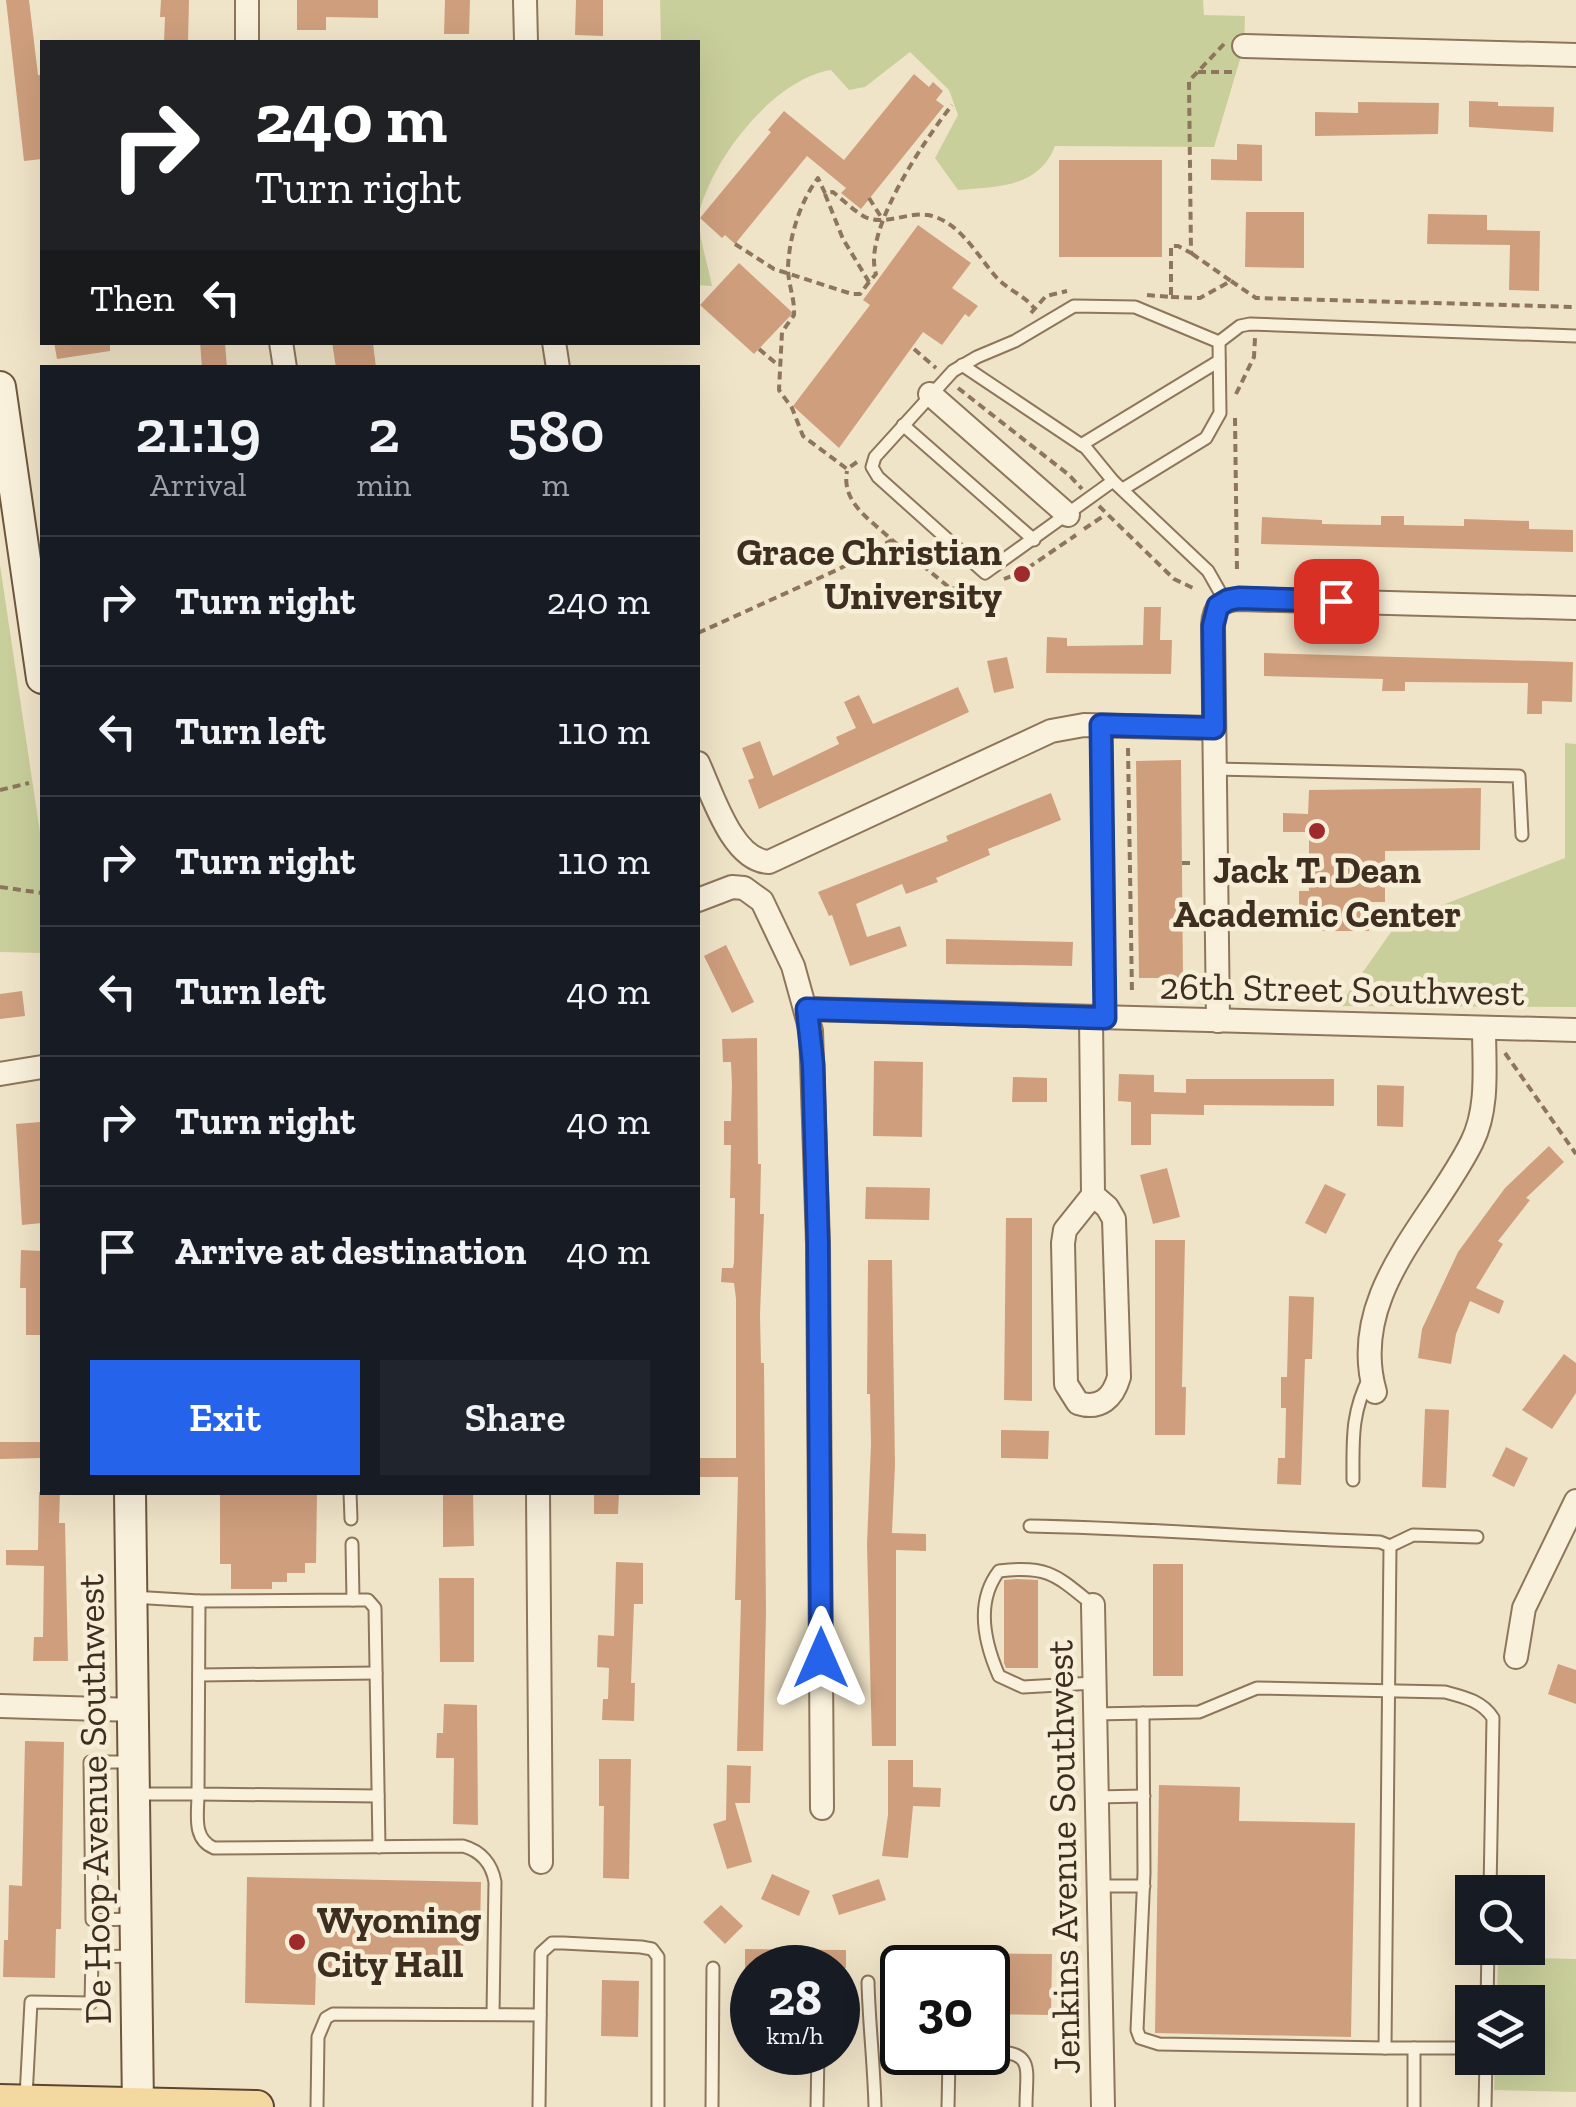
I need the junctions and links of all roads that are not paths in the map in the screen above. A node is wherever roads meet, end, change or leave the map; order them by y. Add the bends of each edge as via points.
1 (247, 0) edge
2 (525, 0) edge
3 (247, 40) edge
4 (526, 40) edge
5 (1234, 45) road end
6 (1576, 56) edge
7 (1576, 336) edge
8 (1219, 342) junction
9 (1220, 360) junction
10 (962, 366) junction
11 (938, 380) junction
12 (0, 387) edge
13 (903, 426) junction
14 (1081, 445) junction
15 (1118, 485) junction
16 (1068, 515) junction
17 (1034, 540) junction
18 (1222, 603) junction
19 (1576, 608) edge
20 (40, 664) edge
21 (1101, 725) junction
22 (1214, 728) junction
23 (700, 767) edge
24 (1215, 769) junction
25 (1522, 835) dead end
26 (700, 899) edge
27 (807, 1009) junction
28 (1098, 1018) junction
29 (1218, 1021) junction
30 (1484, 1028) junction
31 (1576, 1030) edge
32 (40, 1067) edge
33 (0, 1074) edge
34 (1093, 1195) junction
35 (1372, 1384) joint
36 (1353, 1480) dead end
37 (130, 1495) edge
38 (350, 1495) edge
39 (538, 1495) edge
40 (1576, 1500) edge
41 (351, 1519) dead end
42 (1030, 1526) dead end
43 (1477, 1537) dead end
44 (352, 1544) dead end
45 (1390, 1546) junction
46 (132, 1597) junction
47 (353, 1600) junction
48 (199, 1601) junction
49 (1094, 1605) joint
50 (1516, 1657) dead end
51 (376, 1673) junction
52 (199, 1675) junction
53 (1094, 1684) junction
54 (1388, 1691) junction
55 (0, 1706) edge
56 (134, 1710) junction
57 (1143, 1713) junction
58 (1094, 1714) junction
59 (135, 1762) junction
60 (135, 1794) junction
61 (198, 1794) junction
62 (378, 1796) junction
63 (1144, 1796) junction
64 (1096, 1797) junction
65 (822, 1808) dead end
66 (379, 1847) junction
67 (541, 1862) dead end
68 (1490, 1875) edge
69 (1098, 1886) junction
70 (1144, 1886) junction
71 (136, 1919) junction
72 (136, 1956) junction
73 (712, 1968) dead end
74 (868, 1982) dead end
75 (492, 2014) junction
76 (540, 2015) junction
77 (1384, 2048) junction
78 (1414, 2048) junction
79 (1455, 2048) edge
80 (1010, 2052) edge
81 (818, 2075) edge
82 (949, 2075) edge
83 (1486, 2075) edge
84 (13, 2101) edge
85 (137, 2106) edge
86 (257, 2107) edge
87 (317, 2107) edge
88 (539, 2107) edge
89 (658, 2107) edge
90 (712, 2107) edge
91 (817, 2107) edge
92 (875, 2107) edge
93 (948, 2107) edge
94 (1026, 2107) edge
95 (1103, 2107) edge
96 (1414, 2107) edge
97 (1485, 2107) edge

1 - 3 street
2 - 4 street
5 - 6 street
7 - 8 lane via 1255,324
8 - 9 lane
8 - 10 lane via 1135,307 1084,304
9 - 14 lane
9 - 15 lane via 1220,413 1206,438
10 - 11 lane
10 - 14 lane
11 - 13 lane
11 - 16 street
12 - 20 street
13 - 17 lane
13 - 17 lane via 872,462 874,473 985,573
14 - 15 lane
15 - 16 lane
15 - 18 lane via 1208,571
16 - 17 lane
18 - 19 street via 1239,598
18 - 22 street via 1213,626
21 - 22 street
21 - 23 street via 1036,736 769,862 743,852
21 - 28 lane
22 - 24 street
24 - 25 lane via 1519,776
24 - 29 street
26 - 27 street via 725,888 757,896 769,910
27 - 28 street, 26th Street Southwest
27 - 65 street via 818,1244
28 - 29 street, 26th Street Southwest
28 - 34 street
29 - 30 street, 26th Street Southwest
30 - 31 street, 26th Street Southwest
30 - 35 street via 1483,1101 1472,1141 1398,1255 1369,1348
32 - 33 street
34 - 34 street via 1065,1230 1063,1243 1066,1384 1078,1403 1090,1407 1115,1392 1119,1377 1114,1218
35 - 36 lane via 1357,1401 1353,1421
37 - 46 street, De Hoop Avenue Southwest
38 - 41 lane
39 - 67 street
40 - 50 street via 1524,1608
42 - 45 lane
43 - 45 lane via 1413,1535
44 - 47 lane
45 - 54 lane
46 - 48 lane
46 - 56 street, De Hoop Avenue Southwest
47 - 48 lane
47 - 51 lane via 368,1600 375,1608
48 - 52 lane
49 - 53 street, Jenkins Avenue Southwest
49 - 53 lane via 1048,1572 998,1571 990,1582 986,1644 998,1676 1022,1688
51 - 52 lane
51 - 62 lane
52 - 61 lane
53 - 58 street, Jenkins Avenue Southwest
54 - 57 lane via 1258,1688 1198,1712
54 - 68 lane via 1444,1692 1486,1707 1494,1718
54 - 77 lane
55 - 56 street
56 - 59 street, De Hoop Avenue Southwest
57 - 58 lane
57 - 63 lane
58 - 64 street, Jenkins Avenue Southwest
59 - 60 street, De Hoop Avenue Southwest
59 - 71 lane via 90,1762 92,1920
60 - 61 lane
60 - 71 street, De Hoop Avenue Southwest
61 - 62 lane
61 - 66 lane via 199,1835 214,1848
62 - 66 lane
63 - 64 lane
63 - 70 lane
64 - 69 street, Jenkins Avenue Southwest
66 - 75 lane via 463,1846 489,1864 495,1882
69 - 70 lane
69 - 95 street, Jenkins Avenue Southwest
70 - 77 lane via 1140,2038 1159,2044
71 - 72 street, De Hoop Avenue Southwest
72 - 84 lane via 92,1957 90,2003 31,2002
72 - 85 street, De Hoop Avenue Southwest
73 - 90 lane
74 - 92 lane
75 - 76 lane
75 - 87 lane via 333,2014 318,2037
76 - 88 lane
76 - 89 lane via 541,1952 552,1943 652,1949 658,1957
77 - 78 lane
78 - 79 lane
78 - 96 lane
80 - 94 lane via 1026,2064
81 - 91 lane
82 - 93 lane
83 - 97 lane
84 - 85 main road
85 - 86 main road

